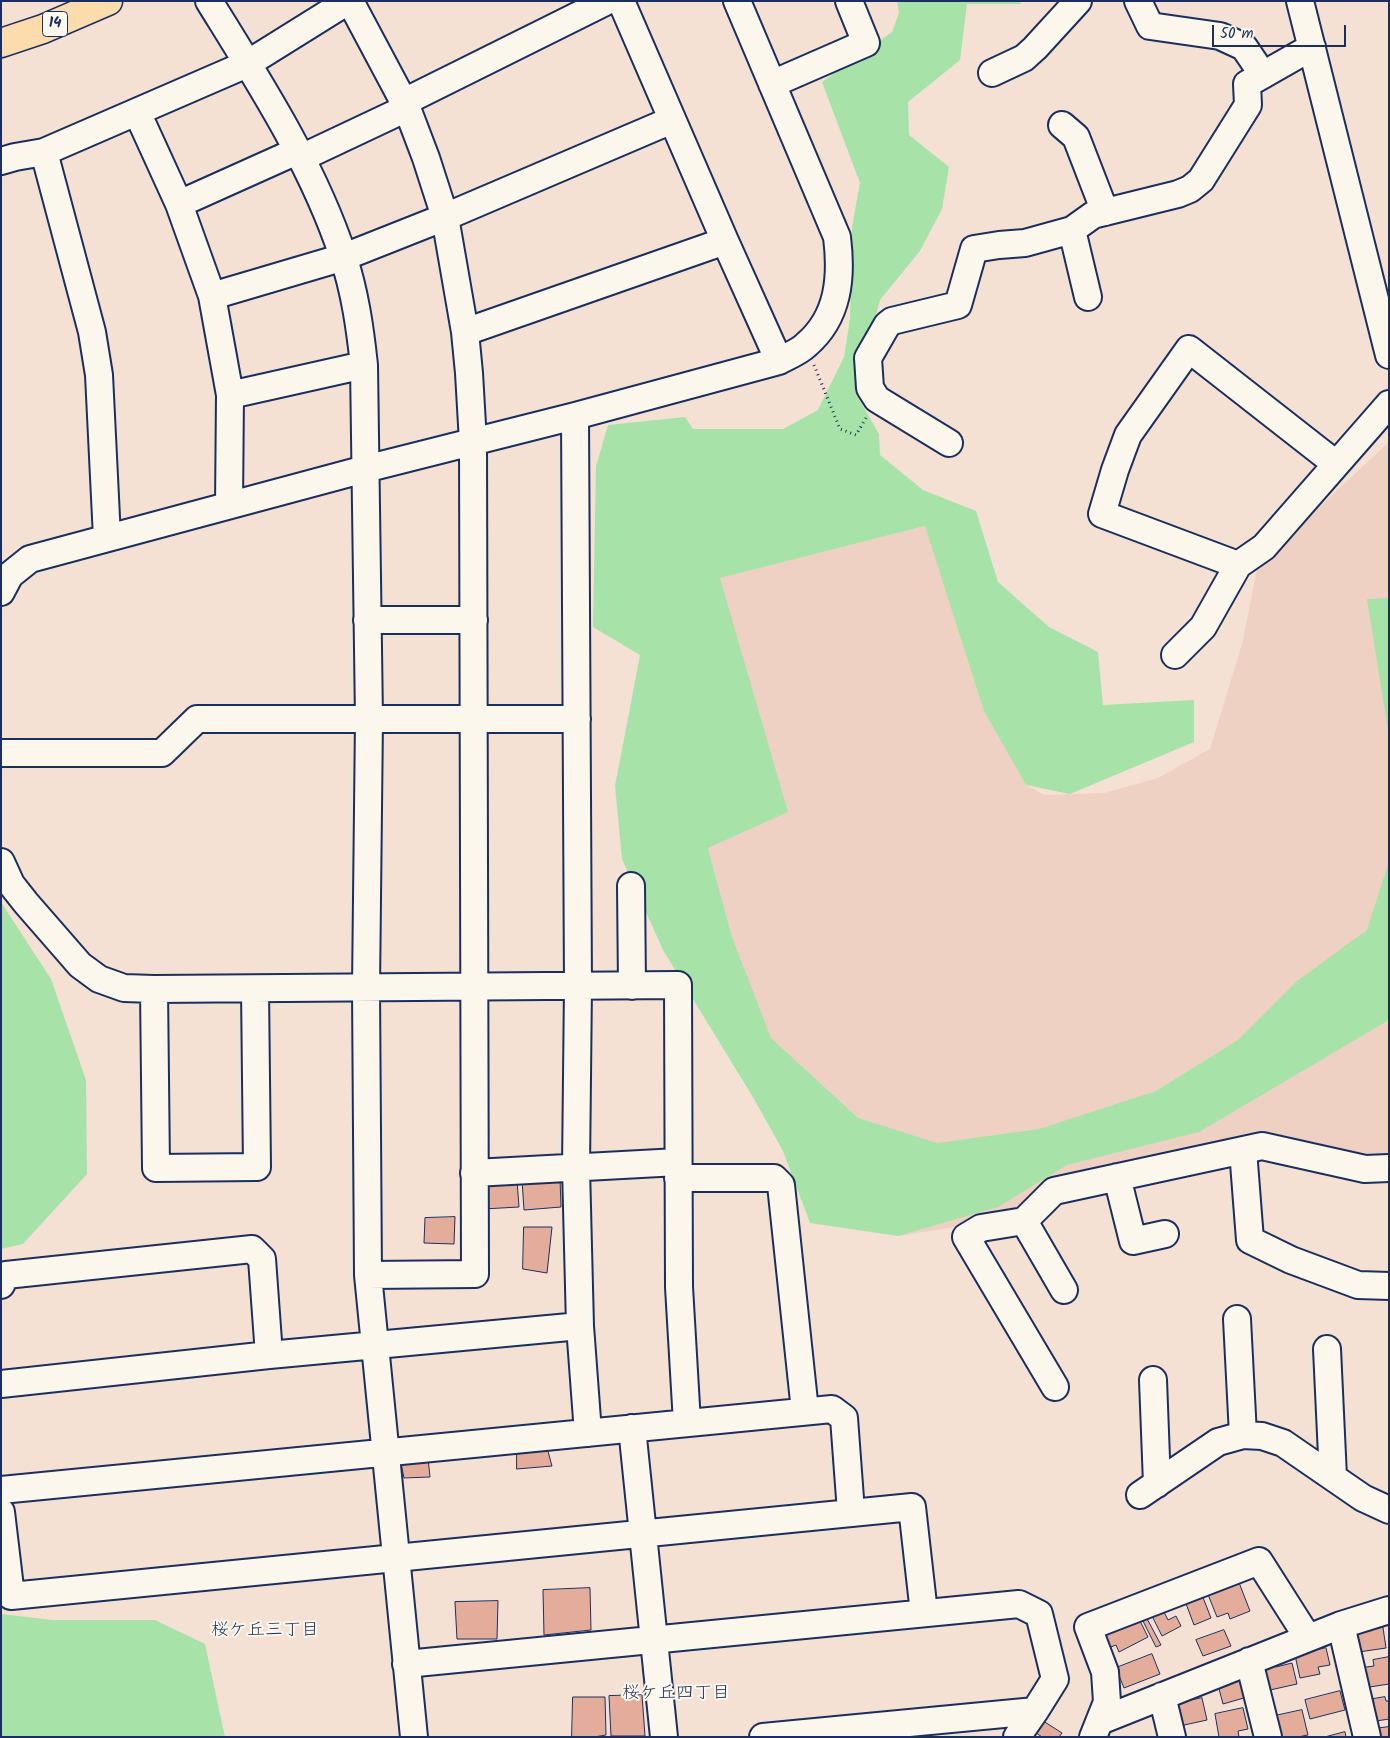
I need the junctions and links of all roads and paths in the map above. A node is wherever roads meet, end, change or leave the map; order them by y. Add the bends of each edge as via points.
1 (108, 1) edge
2 (209, 1) edge
3 (349, 1) edge
4 (607, 1) edge
5 (621, 1) edge
6 (737, 1) edge
7 (849, 1) edge
8 (1078, 1) edge
9 (1138, 1) edge
10 (1300, 1) edge
11 (1, 43) edge
12 (1312, 48) junction
13 (247, 64) junction
14 (992, 73) dead end
15 (1263, 75) junction
16 (772, 84) junction
17 (405, 105) junction
18 (137, 112) junction
19 (672, 120) junction
20 (1062, 125) dead end
21 (44, 152) junction
22 (299, 155) junction
23 (1, 161) edge
24 (179, 204) junction
25 (1104, 212) junction
26 (445, 216) junction
27 (1072, 230) junction
28 (725, 240) junction
29 (344, 257) junction
30 (212, 296) junction
31 (1088, 297) dead end
32 (465, 332) junction
33 (806, 346) junction
34 (1389, 355) edge
35 (779, 361) junction
36 (364, 365) junction
37 (230, 395) junction
38 (877, 399) junction
39 (1389, 404) edge
40 (575, 416) junction
41 (474, 442) junction
42 (948, 443) dead end
43 (1336, 464) junction
44 (365, 469) junction
45 (230, 505) junction
46 (107, 538) junction
47 (1238, 565) junction
48 (1, 592) edge
49 (367, 620) junction
50 (474, 620) junction
51 (1175, 655) dead end
52 (369, 719) junction
53 (474, 719) junction
54 (577, 719) junction
55 (1, 753) edge
56 (1, 862) edge
57 (631, 886) dead end
58 (578, 986) junction
59 (632, 986) junction
60 (474, 987) junction
61 (255, 988) junction
62 (366, 988) junction
63 (154, 989) junction
64 (1243, 1150) junction
65 (576, 1168) junction
66 (1389, 1168) edge
67 (678, 1170) junction
68 (474, 1173) junction
69 (1117, 1177) junction
70 (1024, 1221) junction
71 (1165, 1234) dead end
72 (368, 1275) junction
73 (1, 1285) edge
74 (1389, 1286) edge
75 (1064, 1290) dead end
76 (1237, 1319) dead end
77 (580, 1326) junction
78 (374, 1345) junction
79 (1327, 1349) dead end
80 (269, 1355) junction
81 (1153, 1380) dead end
82 (1, 1384) edge
83 (1055, 1387) dead end
84 (805, 1411) junction
85 (687, 1423) junction
86 (632, 1428) junction
87 (588, 1433) junction
88 (1243, 1435) junction
89 (385, 1452) junction
90 (1333, 1477) junction
91 (1, 1490) edge
92 (1389, 1510) edge
93 (1, 1512) edge
94 (851, 1512) junction
95 (643, 1534) junction
96 (396, 1558) junction
97 (1389, 1610) edge
98 (924, 1613) junction
99 (1340, 1624) junction
100 (1308, 1638) junction
101 (654, 1640) junction
102 (1250, 1661) junction
103 (406, 1664) junction
104 (1162, 1696) junction
105 (1035, 1711) junction
106 (1097, 1729) edge
107 (414, 1737) edge
108 (664, 1737) edge
109 (763, 1737) edge
110 (1017, 1737) edge
111 (1172, 1737) edge
112 (1268, 1737) edge
113 (1367, 1737) edge

1 - 11 main road, 14
2 - 13 street
3 - 13 street
3 - 17 street
4 - 17 street
5 - 19 street
6 - 16 street
7 - 16 street via 866,43
8 - 14 street via 1024,58
9 - 15 street via 1150,26 1220,36 1244,46
10 - 12 street
12 - 15 street
12 - 34 street
13 - 18 street
13 - 22 street
15 - 25 street via 1247,84 1248,105 1201,180 1178,194
16 - 33 street via 837,237 840,262 832,309 822,328
17 - 22 street
17 - 26 street
18 - 21 street
18 - 24 street
19 - 26 street
19 - 28 street
20 - 25 street via 1076,137
21 - 23 street
21 - 46 street via 92,332 98,375
22 - 24 street
22 - 29 street
24 - 30 street
25 - 27 street via 1093,215
26 - 29 street
26 - 32 street
27 - 31 street
27 - 38 street via 1025,243 974,249 958,305 887,325 868,358 870,388
28 - 32 street
28 - 35 street
29 - 30 street
29 - 36 street via 358,313
30 - 37 street
32 - 41 street
33 - 35 street
33 - 38 path via 840,429 856,435
35 - 40 street
36 - 37 street
36 - 44 street
37 - 45 street
38 - 42 street
39 - 43 street
40 - 41 street
40 - 54 street
41 - 44 street
41 - 50 street
43 - 47 street via 1264,547
43 - 47 street via 1189,349 1128,435 1102,514
44 - 45 street
44 - 49 street
45 - 46 street
46 - 48 street via 30,559 10,576
47 - 51 street via 1203,627
49 - 50 street
49 - 52 street
50 - 53 street
52 - 53 street
52 - 55 street via 197,719 162,753
52 - 62 street
53 - 54 street
53 - 60 street
54 - 58 street
56 - 63 street via 11,884 80,965 99,979 124,988
57 - 59 street
58 - 59 street
58 - 60 street
58 - 65 street
59 - 67 street via 678,985
60 - 62 street
60 - 68 street
61 - 62 street
61 - 63 street
61 - 63 street via 257,1166 156,1168
62 - 72 street
64 - 66 street via 1262,1146 1365,1169
64 - 69 street
64 - 74 street via 1250,1240 1291,1260 1358,1285
65 - 67 street
65 - 68 street
65 - 77 street
67 - 84 street via 774,1178 781,1184
67 - 85 street via 679,1287
68 - 72 street via 475,1274
69 - 70 street via 1054,1191
69 - 71 street via 1133,1241
70 - 75 street
70 - 83 street via 982,1228 966,1237
72 - 78 street
73 - 80 street via 6,1275 252,1249 262,1259
76 - 88 street
77 - 78 street
77 - 87 street
78 - 80 street
78 - 89 street
79 - 90 street
80 - 82 street
81 - 88 street via 1149,1489 1218,1442
84 - 85 street
84 - 94 street via 832,1409 844,1418
85 - 86 street
86 - 87 street
86 - 95 street
87 - 89 street
88 - 90 street via 1262,1436 1283,1443
89 - 91 street
89 - 96 street
90 - 92 street via 1363,1498
93 - 96 street via 11,1596
94 - 95 street
94 - 98 street via 912,1506
95 - 96 street
95 - 101 street
96 - 103 street
97 - 99 street
98 - 101 street
98 - 105 street via 1019,1604 1039,1614 1054,1679
99 - 100 street
99 - 113 street
100 - 102 street
100 - 106 street via 1259,1561 1088,1627 1104,1672 1107,1702
101 - 103 street
101 - 108 street
102 - 104 street
102 - 112 street
103 - 107 street
104 - 106 street
104 - 111 street
105 - 109 street
105 - 110 street

